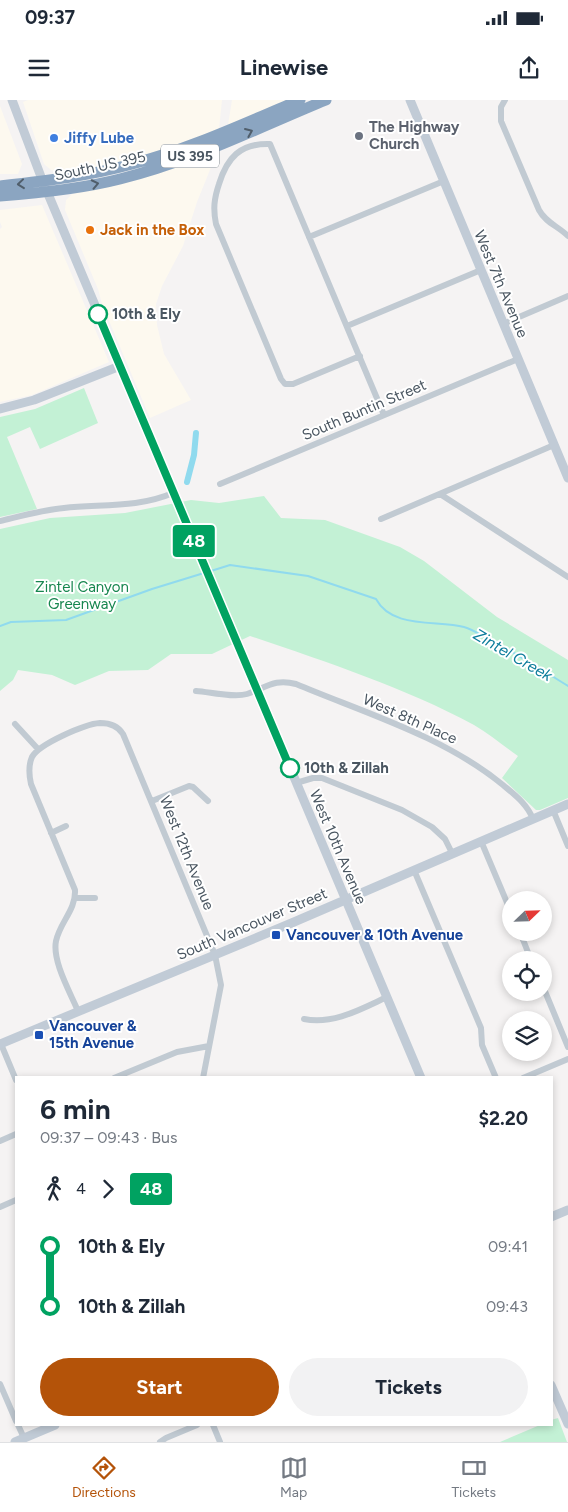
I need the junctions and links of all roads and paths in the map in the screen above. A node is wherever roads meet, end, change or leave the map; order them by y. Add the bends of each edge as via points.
1 (12, 100) edge
2 (300, 100) edge
3 (326, 100) edge
4 (410, 100) edge
5 (505, 100) edge
6 (444, 181) junction
7 (0, 186) edge
8 (45, 187) junction
9 (0, 196) edge
10 (568, 236) edge
11 (309, 237) junction
12 (481, 270) junction
13 (568, 296) edge
14 (503, 324) junction
15 (347, 326) junction
16 (360, 356) junction
17 (518, 359) junction
18 (120, 366) junction
19 (0, 409) edge
20 (384, 415) junction
21 (554, 445) junction
22 (568, 478) edge
23 (220, 484) dead end
24 (173, 493) junction
25 (440, 494) junction
26 (381, 519) dead end
27 (0, 521) edge
28 (568, 577) edge
29 (257, 690) junction
30 (196, 691) dead end
31 (16, 724) dead end
32 (38, 749) junction
33 (296, 783) junction
34 (152, 801) junction
35 (208, 801) dead end
36 (568, 804) edge
37 (553, 810) junction
38 (533, 819) junction
39 (66, 826) dead end
40 (51, 832) junction
41 (481, 841) junction
42 (568, 846) edge
43 (452, 853) junction
44 (414, 870) junction
45 (502, 891) edge
46 (75, 898) junction
47 (95, 898) dead end
48 (346, 900) junction
49 (215, 955) junction
50 (387, 997) junction
51 (549, 1001) edge
52 (78, 1012) junction
53 (304, 1019) dead end
54 (0, 1043) edge
55 (209, 1046) junction
56 (568, 1046) edge
57 (568, 1059) edge
58 (119, 1076) edge
59 (203, 1076) edge
60 (420, 1076) edge
61 (495, 1076) edge
62 (528, 1076) edge
63 (15, 1078) edge
64 (15, 1134) edge
65 (0, 1140) edge
66 (15, 1200) edge
67 (0, 1207) edge
68 (568, 1210) edge
69 (553, 1216) edge
70 (0, 1384) edge
71 (553, 1390) edge
72 (15, 1419) edge
73 (568, 1424) edge
74 (18, 1426) edge
75 (53, 1426) edge
76 (195, 1426) edge
77 (213, 1426) edge
78 (24, 1438) junction
79 (15, 1442) edge
80 (160, 1442) edge
81 (220, 1442) edge

1 - 8 street, West 10th Avenue
2 - 8 highway, South US 395 / US 395 via 160,156
8 -> 3 highway, South US 395 / US 395 via 119,179 166,166
4 - 6 street, West 7th Avenue
5 - 10 street via 501,107 501,121 539,210 546,221
6 - 11 street
6 - 12 street, West 7th Avenue
8 -> 7 highway, US 395
8 - 9 highway, US 395
8 - 18 street, West 10th Avenue
11 - 15 street
11 - 16 street via 270,144 254,146 233,156 224,168 214,213 220,236 281,379 285,384 293,384
12 - 14 street, West 7th Avenue
12 - 15 street
13 - 14 street
14 - 17 street, West 7th Avenue
15 - 16 street
16 - 20 street
17 - 20 street, South Buntin Street
17 - 21 street, West 7th Avenue
18 - 19 street via 34,400
18 - 24 street, West 10th Avenue
20 - 23 street, South Buntin Street
21 - 22 street, West 7th Avenue
21 - 25 street
24 - 27 street via 140,503 64,508
24 - 29 street, West 10th Avenue
25 - 26 street
25 - 28 street
29 - 30 street, West 8th Place via 239,695
29 - 33 street, West 10th Avenue
29 - 38 street, West 8th Place via 279,681 296,684 436,742 496,780 527,806
31 - 32 street
32 - 34 street, West 12th Avenue via 92,724 107,723 120,729
32 - 40 street via 32,758 29,774
33 - 43 street via 322,778 402,810 439,833
33 - 48 street, West 10th Avenue
34 - 35 street via 189,786
34 - 49 street, West 12th Avenue
36 - 37 street, South Vancouver Street
37 - 38 street, South Vancouver Street
37 - 42 street
38 - 41 street, South Vancouver Street
39 - 40 street
40 - 46 street via 72,881
41 - 43 street, South Vancouver Street
41 - 45 street
43 - 44 street, South Vancouver Street
44 - 48 street, South Vancouver Street
44 - 61 street via 481,1028 482,1045
46 - 47 street
46 - 52 street via 56,940 56,949
48 - 49 street, South Vancouver Street
48 - 50 street, West 10th Avenue
49 - 52 street, South Vancouver Street
49 - 55 street, West 12th Avenue via 221,985
50 - 53 street via 326,1021
50 - 60 street, West 10th Avenue
51 - 56 street
52 - 54 street, South Vancouver Street
54 - 63 street
55 - 58 street via 177,1052
55 - 59 street, West 12th Avenue
57 - 62 street
64 - 65 street
66 - 67 street
68 - 69 street
70 - 72 street
71 - 73 street
74 - 78 street
75 - 78 street
76 - 80 street
77 - 81 street
78 - 79 street

